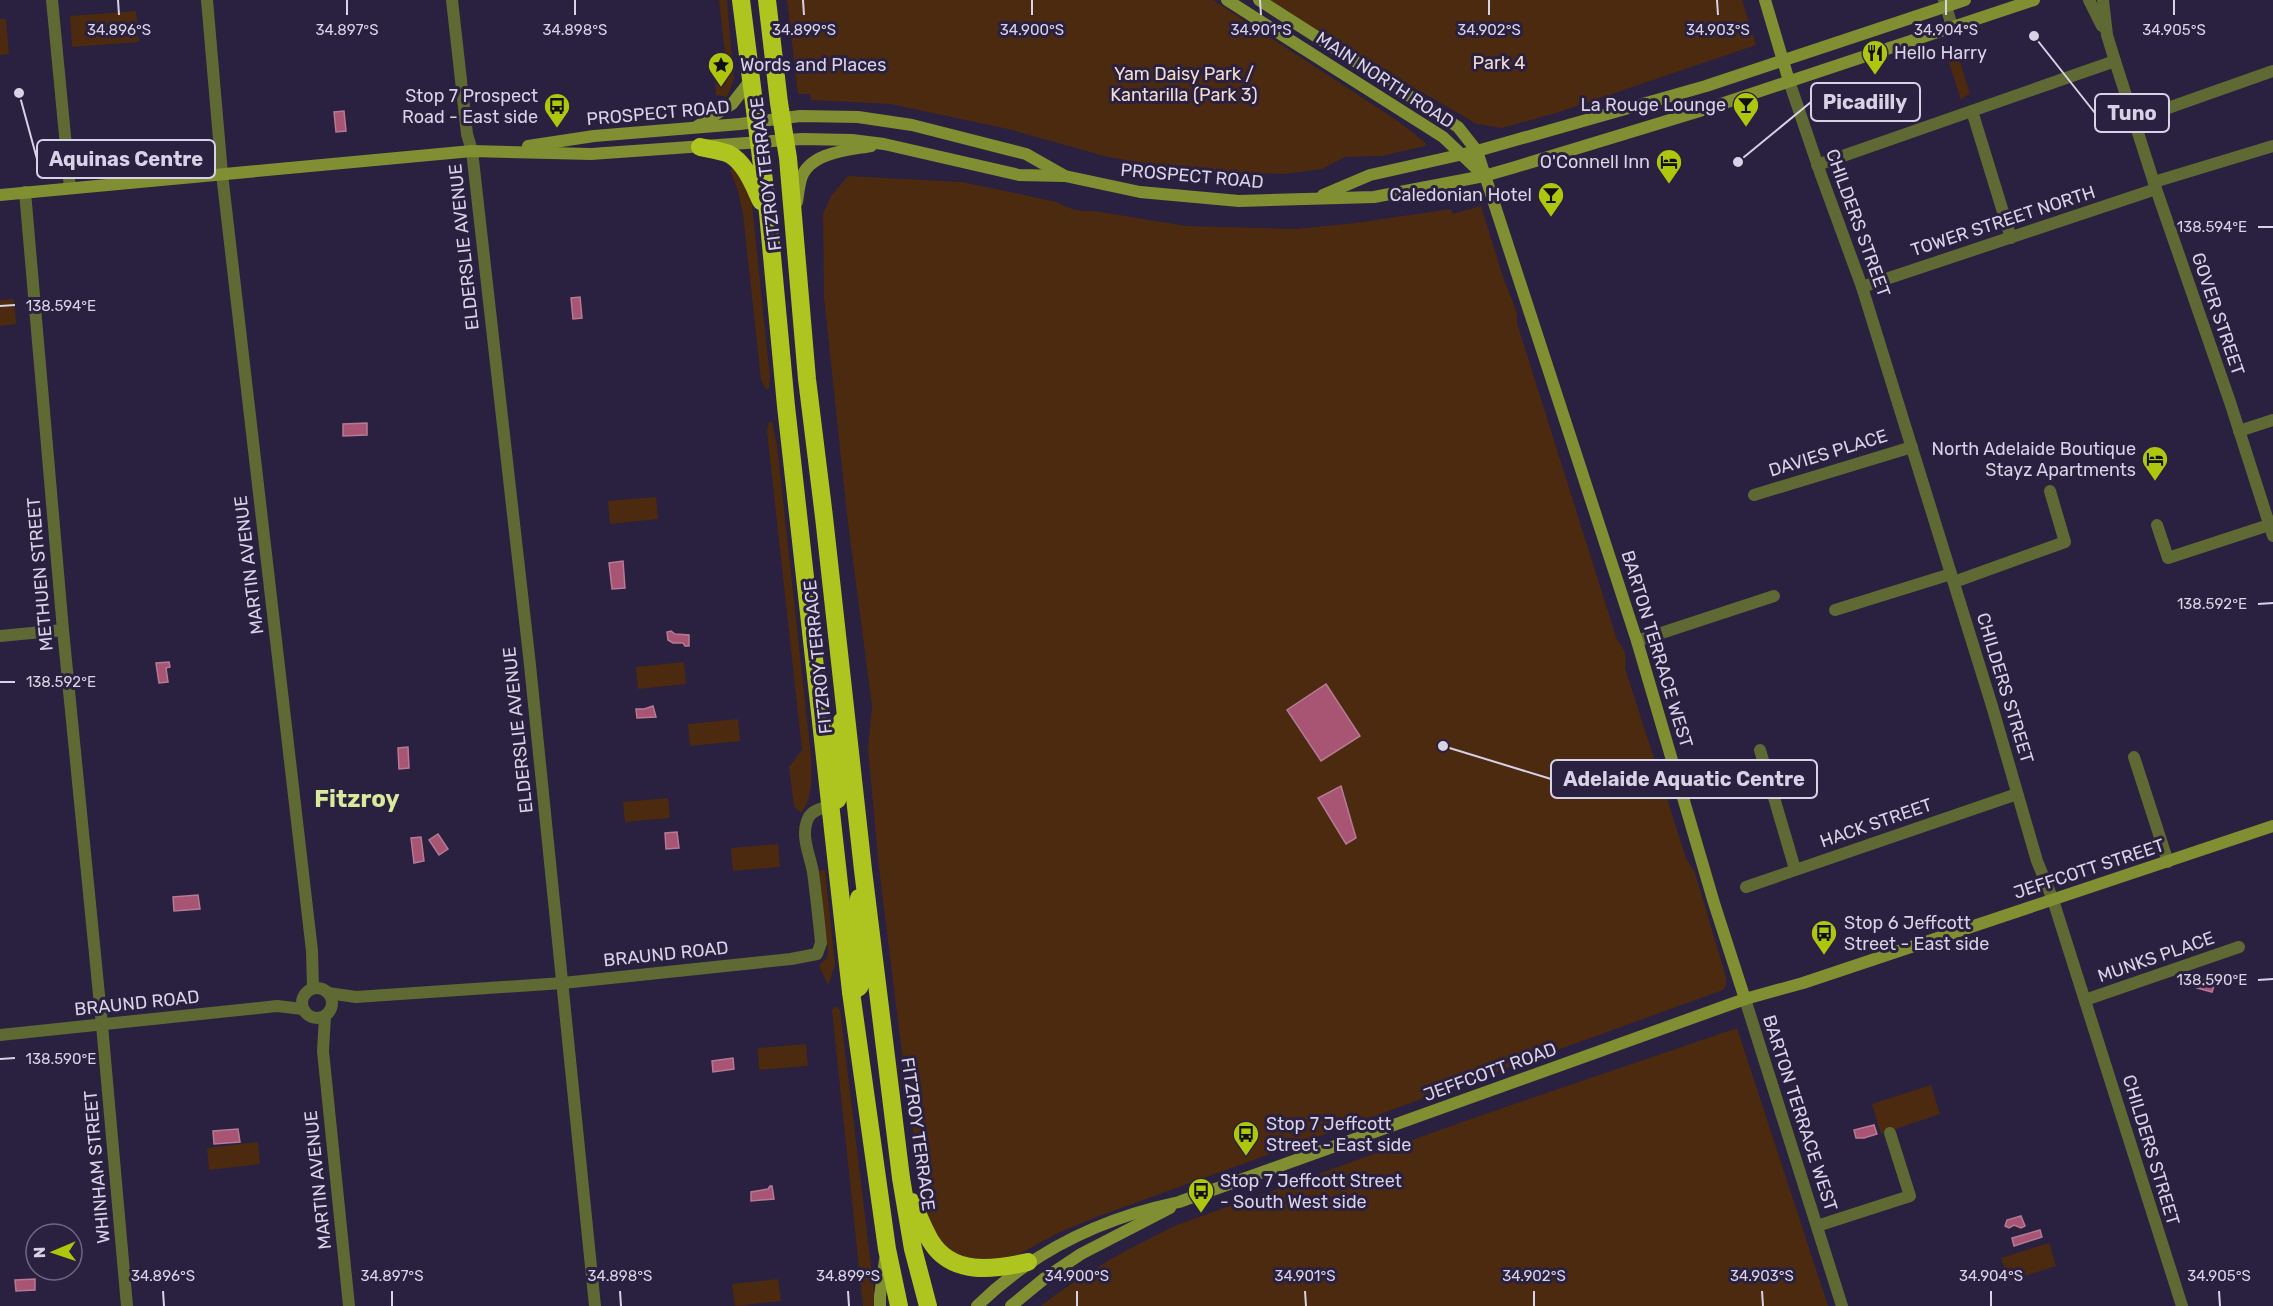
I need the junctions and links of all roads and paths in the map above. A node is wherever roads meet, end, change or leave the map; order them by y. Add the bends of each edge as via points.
1 (52, 0) edge
2 (207, 0) edge
3 (452, 0) edge
4 (741, 0) edge
5 (767, 0) edge
6 (1227, 0) edge
7 (1259, 0) edge
8 (1765, 0) edge
9 (1965, 0) edge
10 (2034, 0) edge
11 (2089, 0) edge
12 (2103, 0) edge
13 (1945, 3) edge
14 (1952, 26) junction
15 (2107, 35) junction
16 (1782, 62) junction
17 (2115, 62) junction
18 (2273, 71) edge
19 (750, 81) junction
20 (1789, 81) junction
21 (1972, 111) junction
22 (782, 118) junction
23 (2134, 120) junction
24 (756, 122) junction
25 (695, 128) junction
26 (785, 139) junction
27 (758, 142) junction
28 (885, 144) junction
29 (2273, 146) edge
30 (700, 147) junction
31 (497, 150) junction
32 (472, 151) junction
33 (1477, 151) junction
34 (1462, 154) junction
35 (1817, 165) junction
36 (222, 174) junction
37 (1065, 176) junction
38 (1484, 176) junction
39 (2155, 186) junction
40 (70, 188) junction
41 (25, 192) junction
42 (0, 195) edge
43 (1316, 198) junction
44 (768, 213) junction
45 (793, 218) junction
46 (2011, 237) junction
47 (1862, 287) junction
48 (807, 379) junction
49 (786, 406) junction
50 (2273, 420) edge
51 (2240, 431) junction
52 (1912, 447) junction
53 (2050, 491) dead end
54 (1754, 495) dead end
55 (824, 517) junction
56 (2157, 525) dead end
57 (2271, 531) edge
58 (1953, 578) junction
59 (1773, 596) dead end
60 (1834, 610) dead end
61 (63, 630) junction
62 (0, 636) edge
63 (1637, 641) junction
64 (814, 668) junction
65 (845, 708) junction
66 (1760, 750) dead end
67 (2134, 757) dead end
68 (2017, 794) junction
69 (830, 807) junction
70 (2273, 826) edge
71 (2168, 862) junction
72 (1795, 869) junction
73 (862, 870) junction
74 (1746, 887) dead end
75 (2053, 900) junction
76 (2239, 947) dead end
77 (563, 983) junction
78 (317, 991) junction
79 (851, 992) junction
80 (356, 997) junction
81 (1745, 999) junction
82 (2085, 1000) junction
83 (278, 1006) junction
84 (328, 1012) junction
85 (307, 1013) junction
86 (102, 1025) junction
87 (0, 1035) edge
88 (323, 1051) junction
89 (1890, 1133) dead end
90 (901, 1178) junction
91 (1179, 1202) junction
92 (1817, 1226) junction
93 (887, 1249) junction
94 (1028, 1262) junction
95 (127, 1306) edge
96 (349, 1306) edge
97 (595, 1306) edge
98 (880, 1306) edge
99 (899, 1306) edge
100 (928, 1306) edge
101 (976, 1306) edge
102 (1011, 1306) edge
103 (1842, 1306) edge
104 (2182, 1306) edge

1 - 40 street
2 - 36 street, MARTIN AVENUE
3 - 32 street, ELDERSLIE AVENUE
4 - 19 highway, FITZROY TERRACE
5 - 22 highway, FITZROY TERRACE
6 - 34 main road, MAIN NORTH ROAD via 1443,137
7 - 33 main road, MAIN NORTH ROAD via 1458,127
8 - 16 main road
9 - 13 main road, PROSPECT ROAD
10 - 14 main road, PROSPECT ROAD
11 - 15 street, GOVER STREET
12 - 15 street, GOVER STREET
13 - 14 street
13 - 16 main road, PROSPECT ROAD
14 - 20 main road, PROSPECT ROAD
15 - 17 street, GOVER STREET
16 - 20 main road
16 - 33 main road, PROSPECT ROAD
17 - 21 street
17 - 23 street, GOVER STREET
18 - 23 street
19 - 24 highway, FITZROY TERRACE
19 - 25 main road via 732,104
20 - 35 street, CHILDERS STREET
20 - 38 main road, PROSPECT ROAD
21 - 35 street
21 - 46 street
22 - 24 main road, PROSPECT ROAD
22 - 26 highway, FITZROY TERRACE
22 - 37 main road, PROSPECT ROAD via 858,117 912,125 1026,154
23 - 39 street, GOVER STREET
24 - 25 main road, PROSPECT ROAD
24 - 27 highway, FITZROY TERRACE
25 - 31 main road, PROSPECT ROAD via 594,136
26 - 27 main road, PROSPECT ROAD
26 - 28 main road, PROSPECT ROAD
26 - 45 highway, FITZROY TERRACE
27 - 30 main road, PROSPECT ROAD
27 - 44 highway, FITZROY TERRACE
28 - 37 main road, PROSPECT ROAD via 1019,175
28 - 45 main road via 840,152 811,164 802,176
29 - 39 street, TOWER STREET NORTH
30 - 31 main road, PROSPECT ROAD via 591,154
30 - 44 highway via 729,154 737,161
31 - 32 main road, PROSPECT ROAD
32 - 36 main road, PROSPECT ROAD
32 - 77 street, ELDERSLIE AVENUE
33 - 34 main road, PROSPECT ROAD
33 - 38 main road, BARTON TERRACE WEST
34 - 38 main road, MAIN NORTH ROAD
34 - 43 main road, PROSPECT ROAD via 1370,175
35 - 47 street, CHILDERS STREET
36 - 40 main road, PROSPECT ROAD
36 - 78 street, MARTIN AVENUE
37 - 43 main road, PROSPECT ROAD via 1186,197 1259,201
38 - 43 main road, PROSPECT ROAD via 1374,197
38 - 63 main road, BARTON TERRACE WEST
39 - 46 street, TOWER STREET NORTH
39 - 51 street, GOVER STREET
40 - 41 main road, PROSPECT ROAD
41 - 42 main road, PROSPECT ROAD
41 - 61 street, METHUEN STREET
44 - 49 highway, FITZROY TERRACE
45 - 48 highway, FITZROY TERRACE
46 - 47 street, TOWER STREET NORTH
47 - 52 street, CHILDERS STREET
48 - 49 highway
48 - 55 highway, FITZROY TERRACE
49 - 64 highway, FITZROY TERRACE
50 - 51 street
51 - 57 street, GOVER STREET
52 - 54 street, DAVIES PLACE
52 - 58 street, CHILDERS STREET
53 - 58 street via 2065,542
55 - 64 highway via 810,525 821,625
55 - 65 highway, FITZROY TERRACE
56 - 57 street via 2168,558
58 - 60 street
58 - 68 street, CHILDERS STREET
59 - 63 street
61 - 62 street
61 - 86 street, METHUEN STREET
63 - 81 main road, BARTON TERRACE WEST
64 - 69 highway, FITZROY TERRACE
65 - 69 highway via 836,745 840,793
65 - 73 highway, FITZROY TERRACE
66 - 72 street
67 - 71 street
68 - 72 street, HACK STREET
68 - 75 street, CHILDERS STREET
69 - 77 street, BRAUND ROAD via 819,808 806,822 821,943 817,954
69 - 79 highway, FITZROY TERRACE
70 - 71 main road, JEFFCOTT STREET
71 - 75 main road, JEFFCOTT STREET
72 - 74 street, HACK STREET
73 - 79 highway via 856,919 863,979
73 - 90 highway, FITZROY TERRACE
75 - 81 main road, JEFFCOTT STREET
75 - 82 street, CHILDERS STREET
76 - 82 street, MUNKS PLACE
77 - 80 street, BRAUND ROAD
77 - 97 street, ELDERSLIE AVENUE
78 - 80 street, BRAUND ROAD
78 - 83 street, BRAUND ROAD
78 - 84 street, MARTIN AVENUE via 332,1000
78 - 85 street, MARTIN AVENUE
79 - 93 highway, FITZROY TERRACE
80 - 84 street, BRAUND ROAD
81 - 91 main road, JEFFCOTT ROAD
81 - 92 street, BARTON TERRACE WEST
82 - 104 street, CHILDERS STREET
83 - 85 street, BRAUND ROAD
83 - 86 street, BRAUND ROAD
84 - 85 street, BRAUND ROAD via 316,1018
84 - 88 street, MARTIN AVENUE
85 - 88 street, MARTIN AVENUE
86 - 87 street, BRAUND ROAD
86 - 95 street, WHINHAM STREET
88 - 96 street, MARTIN AVENUE
89 - 92 street via 1910,1196
90 - 94 highway via 930,1241 941,1254 964,1266 986,1270
90 - 100 highway, FITZROY TERRACE
91 - 94 main road, JEFFCOTT ROAD via 1144,1209 1101,1225
91 - 102 main road, JEFFCOTT ROAD via 1081,1254
92 - 103 street, BARTON TERRACE WEST
93 - 98 main road
93 - 99 highway, FITZROY TERRACE
94 - 101 main road, JEFFCOTT ROAD

